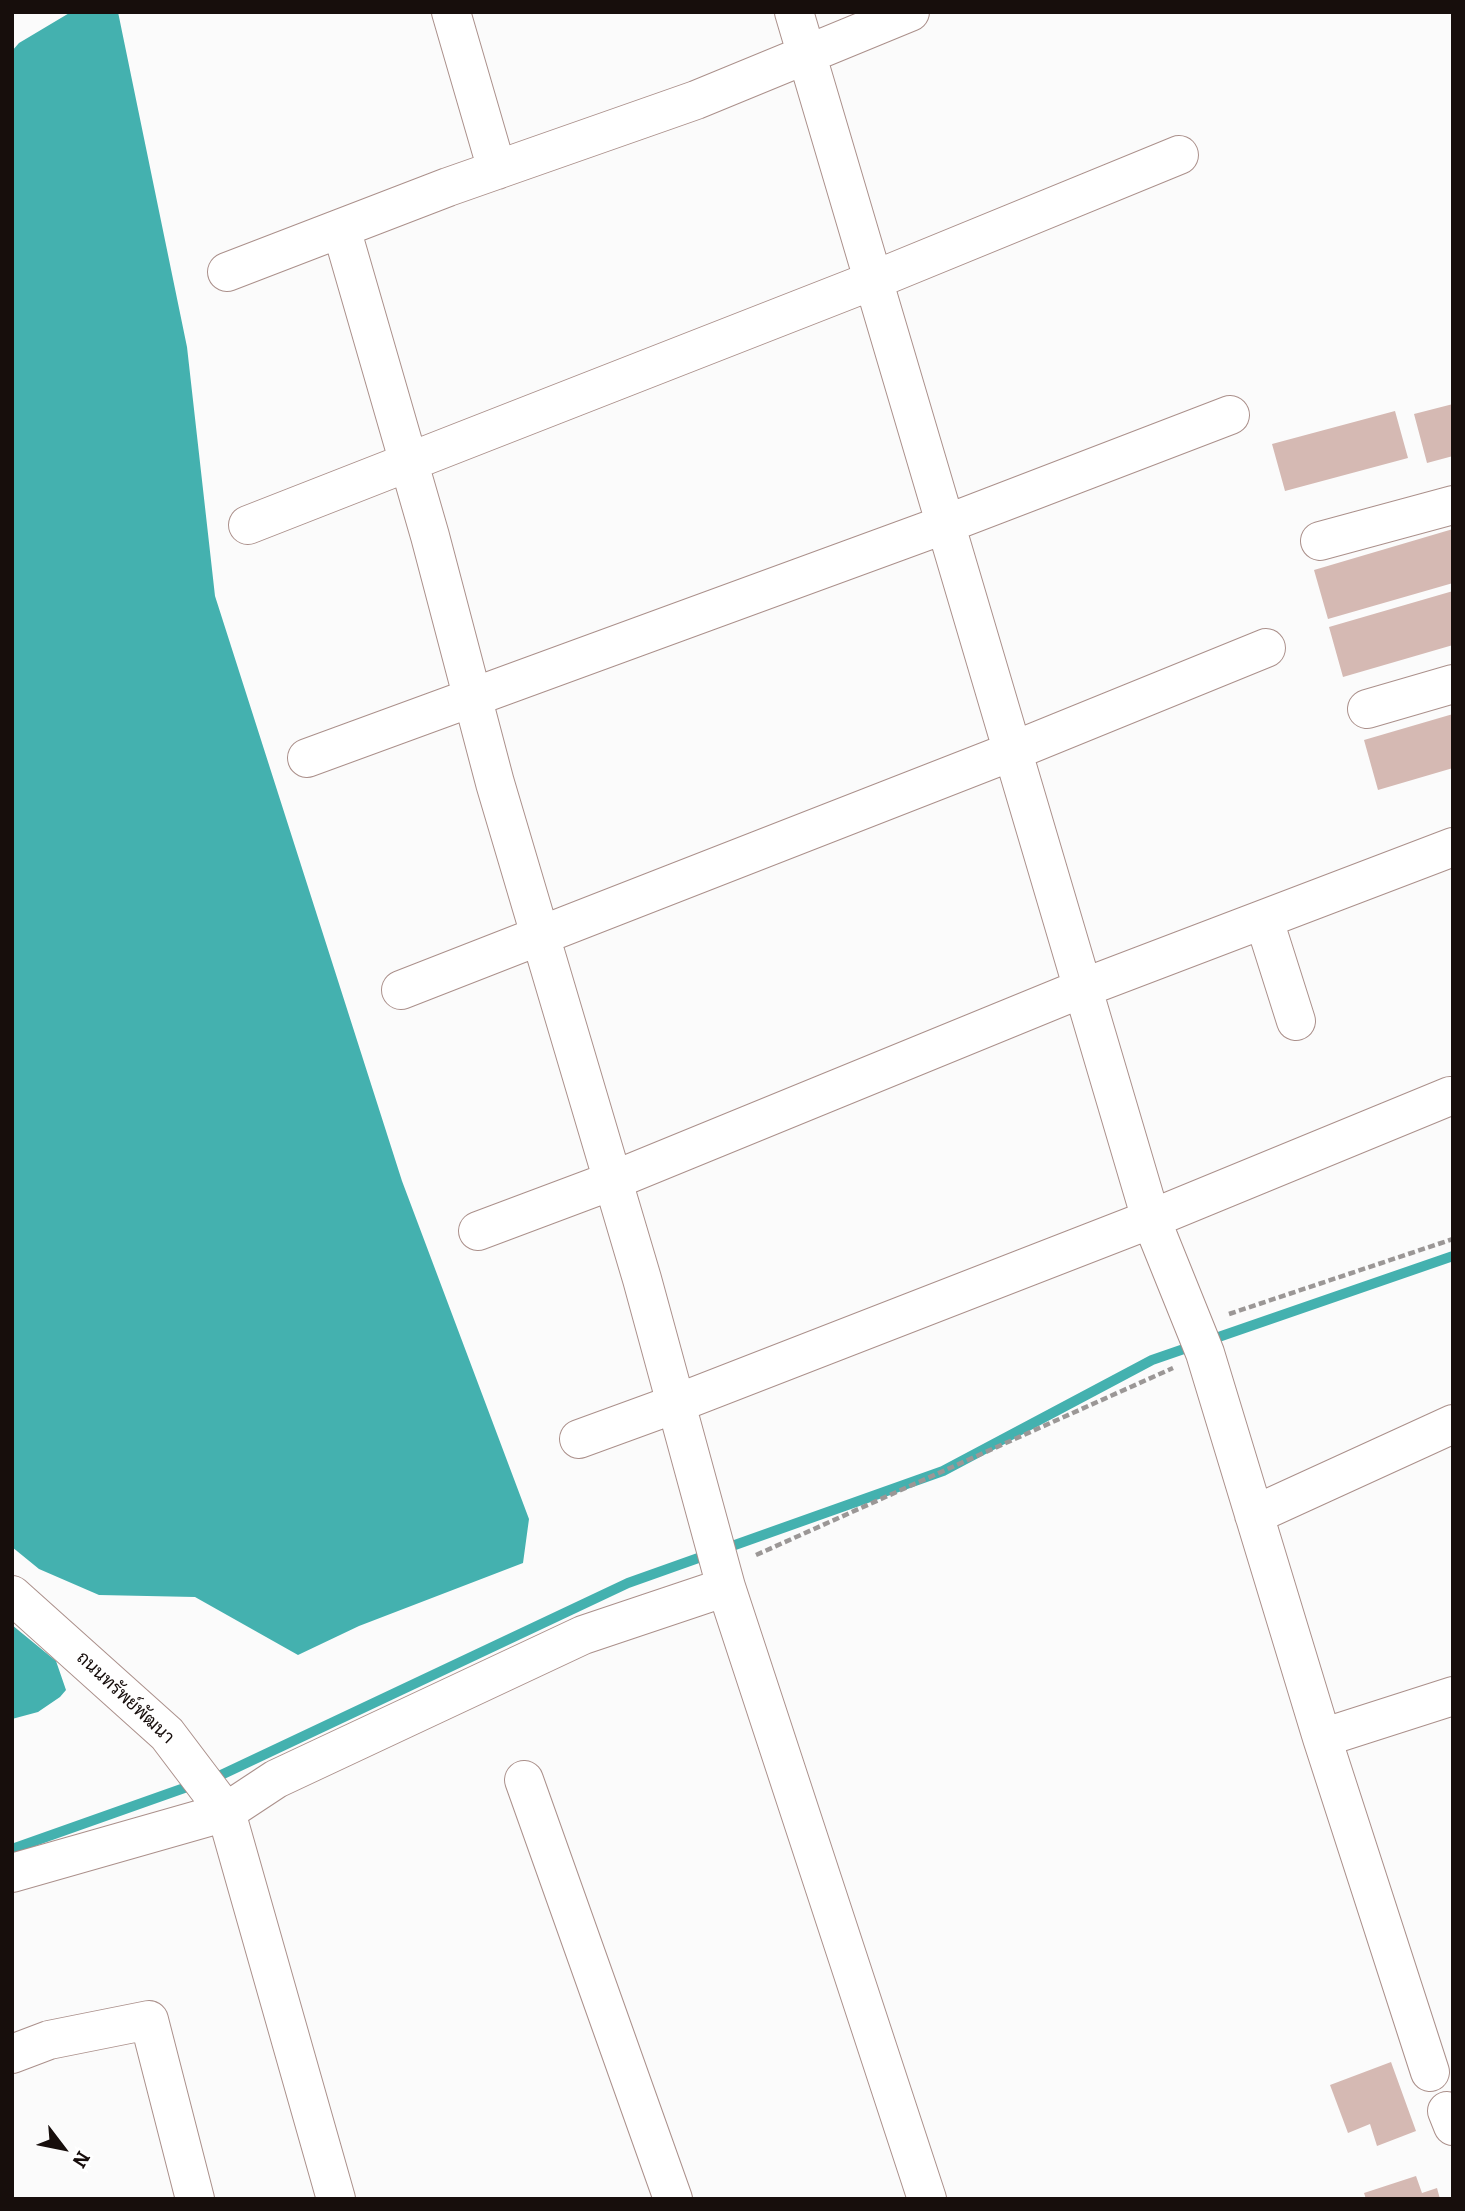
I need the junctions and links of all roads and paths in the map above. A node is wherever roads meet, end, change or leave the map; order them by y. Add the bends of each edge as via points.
1 (451, 12) edge
2 (794, 12) edge
3 (910, 12) edge
4 (807, 55) junction
5 (1180, 155) dead end
6 (497, 170) junction
7 (341, 229) junction
8 (228, 272) dead end
9 (874, 280) junction
10 (1230, 415) dead end
11 (409, 464) junction
12 (1453, 505) edge
13 (946, 524) junction
14 (248, 525) dead end
15 (1320, 541) dead end
16 (1266, 648) dead end
17 (1453, 684) edge
18 (472, 697) junction
19 (1367, 709) dead end
20 (1013, 751) junction
21 (307, 758) dead end
22 (1453, 847) edge
23 (1264, 920) junction
24 (542, 936) junction
25 (1083, 988) junction
26 (401, 990) dead end
27 (1296, 1021) dead end
28 (1450, 1096) dead end
29 (614, 1180) junction
30 (1151, 1219) junction
31 (478, 1231) dead end
32 (1453, 1239) edge
33 (1200, 1340) junction
34 (675, 1404) junction
35 (1453, 1424) edge
36 (579, 1439) dead end
37 (1254, 1515) junction
38 (720, 1564) junction
39 (12, 1595) edge
40 (1453, 1696) edge
41 (1322, 1738) junction
42 (524, 1780) dead end
43 (226, 1812) junction
44 (12, 1873) edge
45 (12, 2054) edge
46 (1430, 2072) dead end
47 (195, 2199) edge
48 (336, 2199) edge
49 (673, 2199) edge
50 (927, 2199) edge

1 - 6 street
2 - 4 street
3 - 4 street
4 - 6 street via 696,100
4 - 9 street
5 - 9 street
6 - 7 street
7 - 8 street
7 - 11 street
9 - 11 street
9 - 13 street
10 - 13 street
11 - 14 street
11 - 18 street
12 - 15 street
13 - 18 street
13 - 20 street
16 - 20 street
17 - 19 street
18 - 21 street
18 - 24 street
20 - 24 street
20 - 25 street
22 - 23 street
23 - 25 street
23 - 27 street
24 - 26 street
24 - 29 street
25 - 29 street
25 - 30 street
28 - 30 street
29 - 31 street
29 - 34 street
30 - 33 street
30 - 34 street
32 - 33 path
33 - 37 street
33 - 38 path
34 - 36 street
34 - 38 street
35 - 37 street
37 - 41 street
38 - 43 street via 276,1779
38 - 50 street
39 - 43 street, ถนนทรัพย์พัฒนา via 167,1734
40 - 41 street
41 - 46 street
42 - 49 street
43 - 44 street
43 - 48 street
45 - 47 street via 49,2040 149,2021

